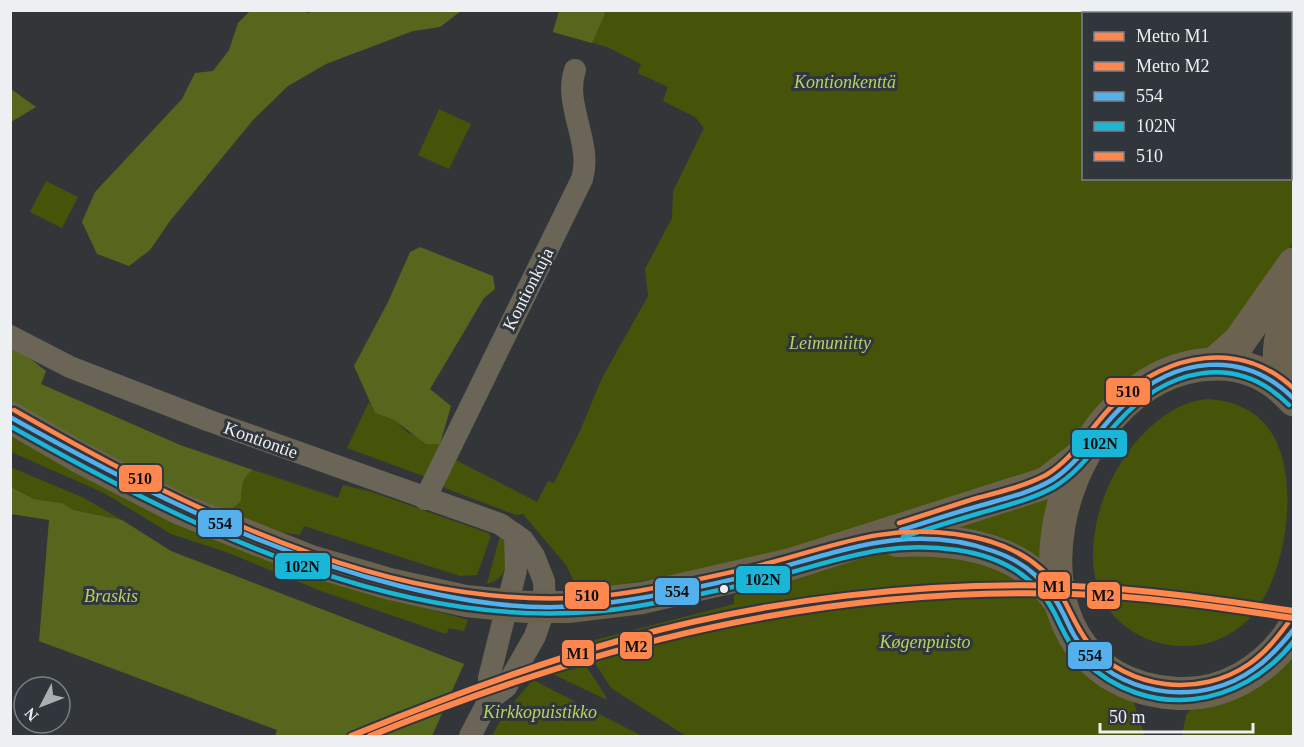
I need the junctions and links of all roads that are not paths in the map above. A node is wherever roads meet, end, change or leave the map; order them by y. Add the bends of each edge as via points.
1 (575, 70) dead end
2 (1293, 264) edge
3 (1293, 310) edge
4 (10, 336) edge
5 (1214, 364) junction
6 (1290, 396) edge
7 (10, 417) edge
8 (1081, 456) junction
9 (425, 499) junction
10 (515, 534) junction
11 (863, 543) junction
12 (1059, 602) junction
13 (506, 605) junction
14 (545, 607) junction
15 (1293, 628) edge
16 (489, 700) junction
17 (470, 736) edge

1 - 9 street, Kontionkuja via 571,85 582,136 582,179
2 - 5 main road via 1239,342
3 - 6 main road via 1282,330 1279,348 1279,370
4 - 9 street, Kontiontie via 70,367
5 - 6 main road via 1256,371
5 - 8 main road via 1180,369 1146,386 1114,414
7 - 13 main road via 170,504 311,561 390,584 466,601
8 - 11 main road via 1046,483
8 - 12 main road via 1057,540 1054,564
9 - 10 street, Kontiontie via 500,524
10 - 13 street via 516,570
10 - 14 street, Kontiontie via 528,547 540,571
11 - 12 main road via 923,540 984,548 1031,569
11 - 14 main road via 642,598
12 - 15 main road via 1074,635 1105,669 1135,686 1173,694 1203,692 1241,679 1271,658
13 - 14 main road
13 - 16 street via 489,678
14 - 16 street via 535,636 506,687
16 - 17 street

